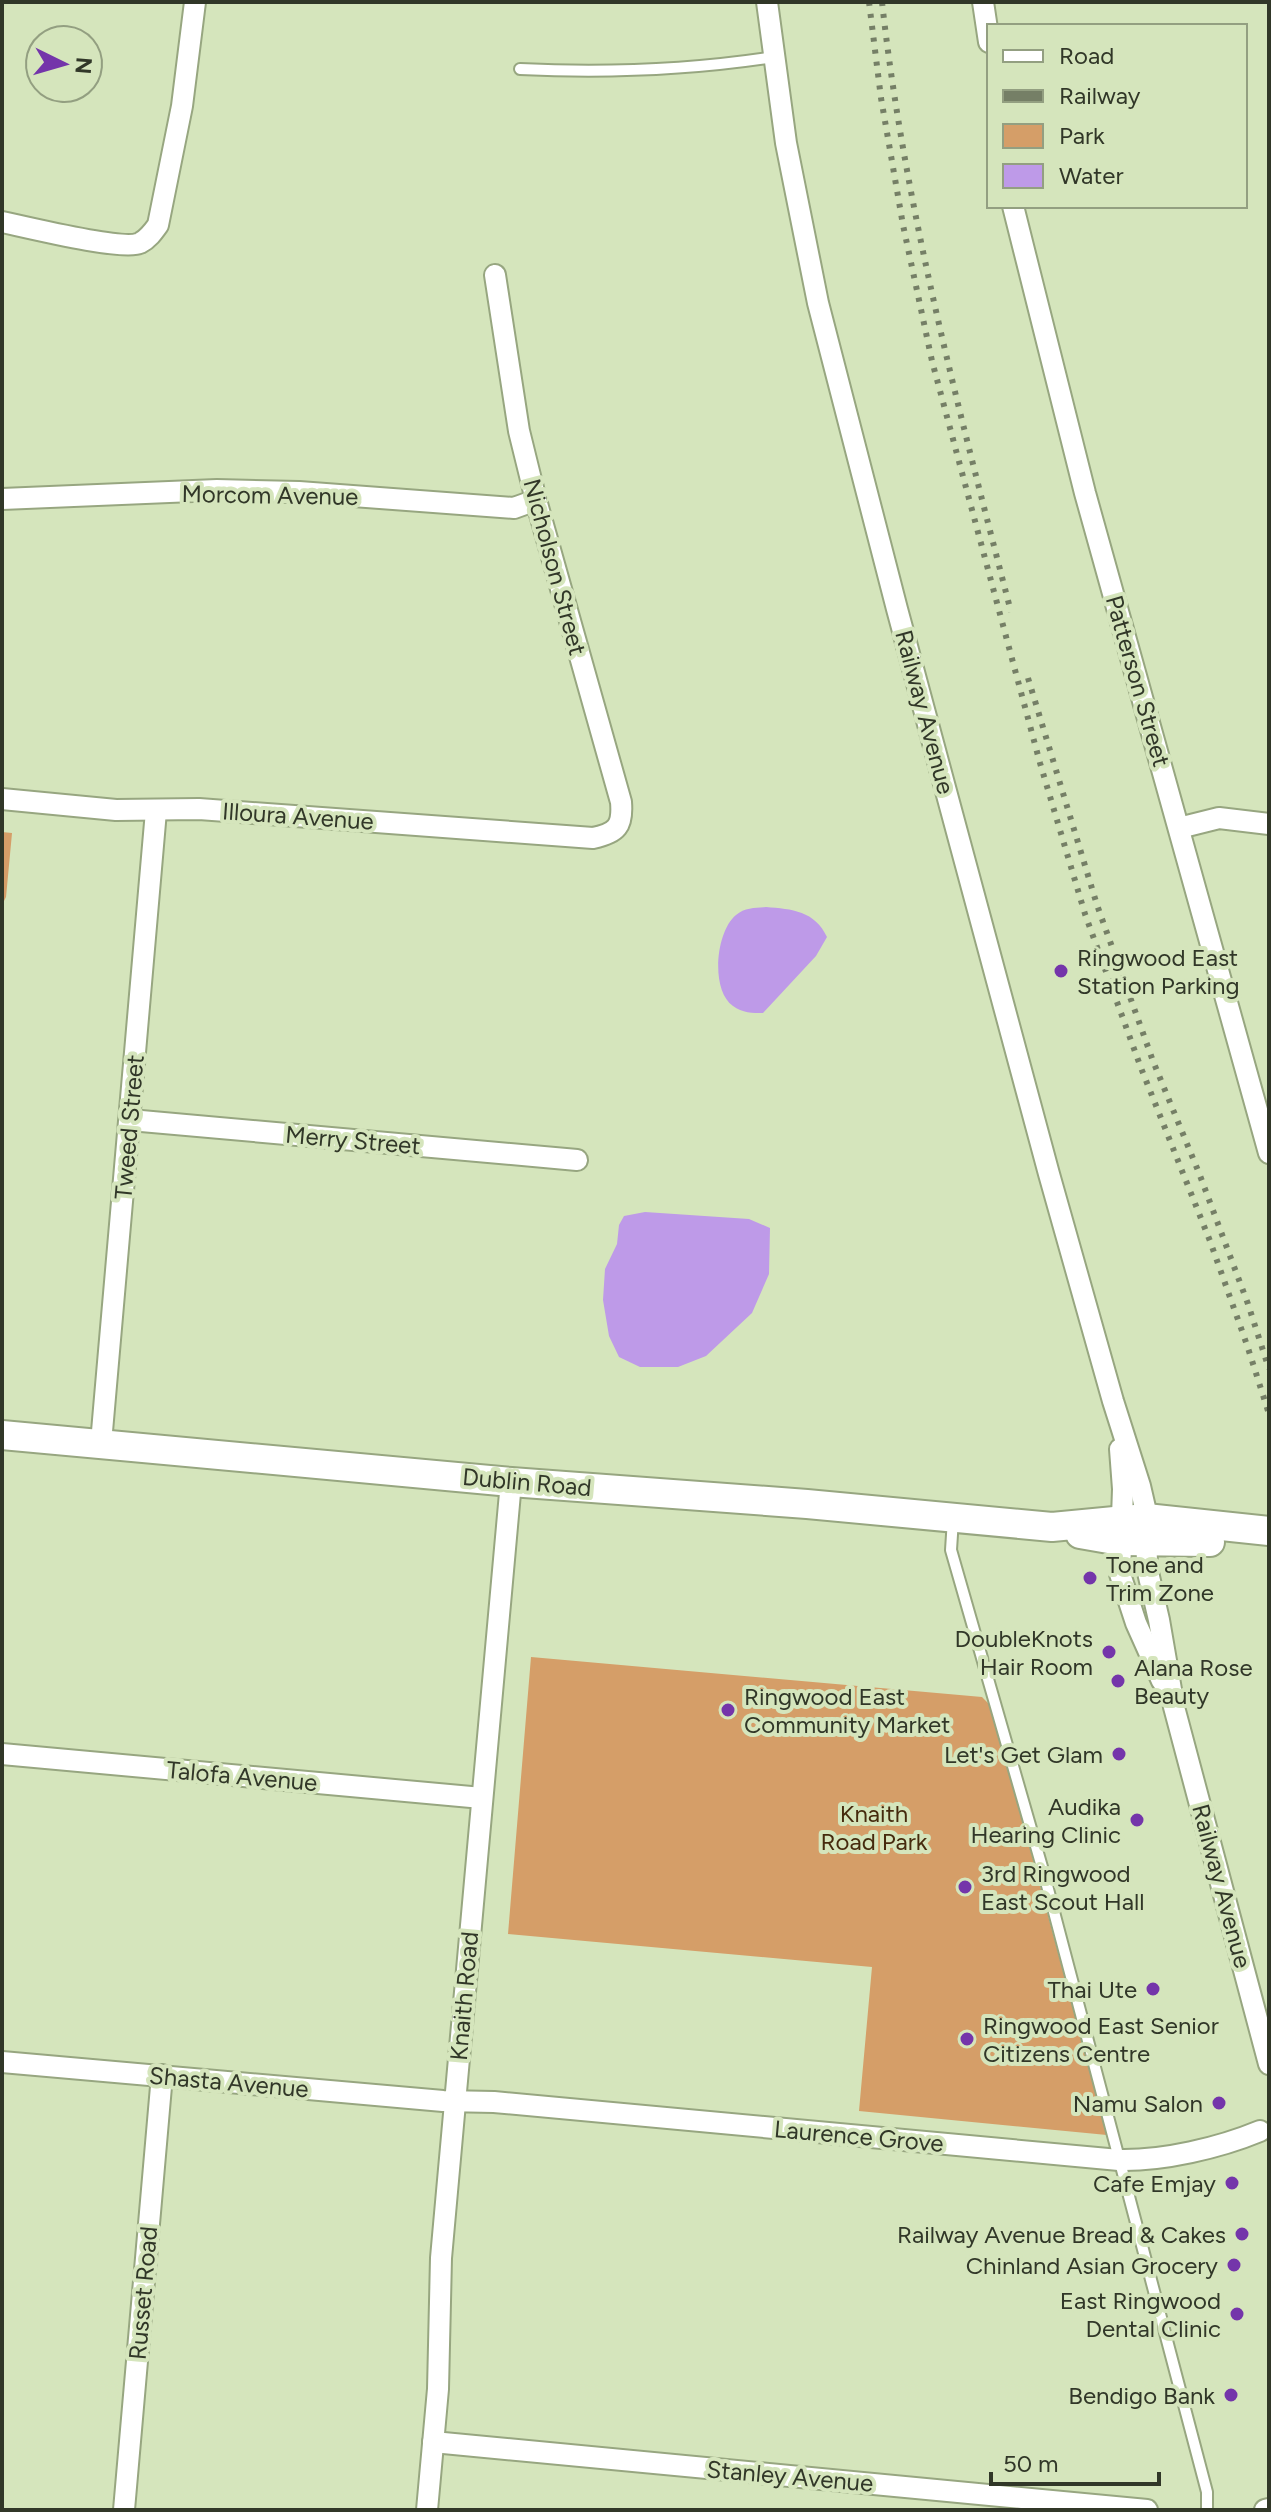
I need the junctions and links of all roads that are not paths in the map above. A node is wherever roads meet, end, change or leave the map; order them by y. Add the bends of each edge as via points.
1 (195, 2) edge
2 (767, 2) edge
3 (983, 2) edge
4 (987, 29) edge
5 (774, 57) junction
6 (520, 69) dead end
7 (1014, 208) edge
8 (2, 222) edge
9 (495, 275) dead end
10 (2, 499) edge
11 (536, 500) junction
12 (2, 799) edge
13 (156, 811) junction
14 (1269, 824) edge
15 (1179, 828) junction
16 (593, 838) joint
17 (130, 1120) junction
18 (1269, 1153) edge
19 (577, 1160) dead end
20 (2, 1435) edge
21 (101, 1443) junction
22 (511, 1482) junction
23 (953, 1518) junction
24 (1133, 1530) junction
25 (1269, 1531) edge
26 (1269, 1548) edge
27 (2, 1754) edge
28 (482, 1798) junction
29 (2, 2062) edge
30 (1269, 2064) edge
31 (162, 2075) junction
32 (455, 2101) junction
33 (1266, 2129) edge
34 (1119, 2160) junction
35 (433, 2442) junction
36 (124, 2510) edge
37 (427, 2510) edge
38 (1147, 2510) edge
39 (1207, 2510) edge

1 - 8 street via 182,106 158,225 149,237 137,245 116,244
2 - 5 street, Railway Avenue
3 - 4 street
5 - 6 lane via 586,72
5 - 24 street, Railway Avenue via 818,303 1117,1414
7 - 15 street, Patterson Street via 1085,493
9 - 11 street, Nicholson Street via 519,431
10 - 11 street, Morcom Avenue via 217,490 514,508
11 - 16 street, Nicholson Street via 621,802 619,825 610,834
12 - 13 street, Illoura Avenue
13 - 16 street, Illoura Avenue via 199,809
13 - 17 street, Tweed Street
14 - 15 street via 1219,818
15 - 18 street, Patterson Street
17 - 19 street, Merry Street
17 - 21 street, Tweed Street
20 - 21 main road, Dublin Road
21 - 22 main road, Dublin Road
22 - 23 main road, Dublin Road
22 - 28 street, Knaith Road
23 - 24 main road, Dublin Road via 1052,1527 1088,1537
23 - 34 lane via 951,1550
24 - 25 main road, Dublin Road
24 - 26 main road, Dublin Road
24 - 30 street, Railway Avenue via 1120,1574 1174,1707
27 - 28 street, Talofa Avenue
28 - 32 street, Knaith Road
29 - 31 street, Shasta Avenue
31 - 32 street, Shasta Avenue
31 - 36 street, Russet Road
32 - 34 street, Laurence Grove
32 - 35 street, Knaith Road
33 - 34 street, Laurence Grove via 1157,2160
34 - 39 lane via 1207,2492
35 - 37 street, Knaith Road
35 - 38 street, Stanley Avenue

